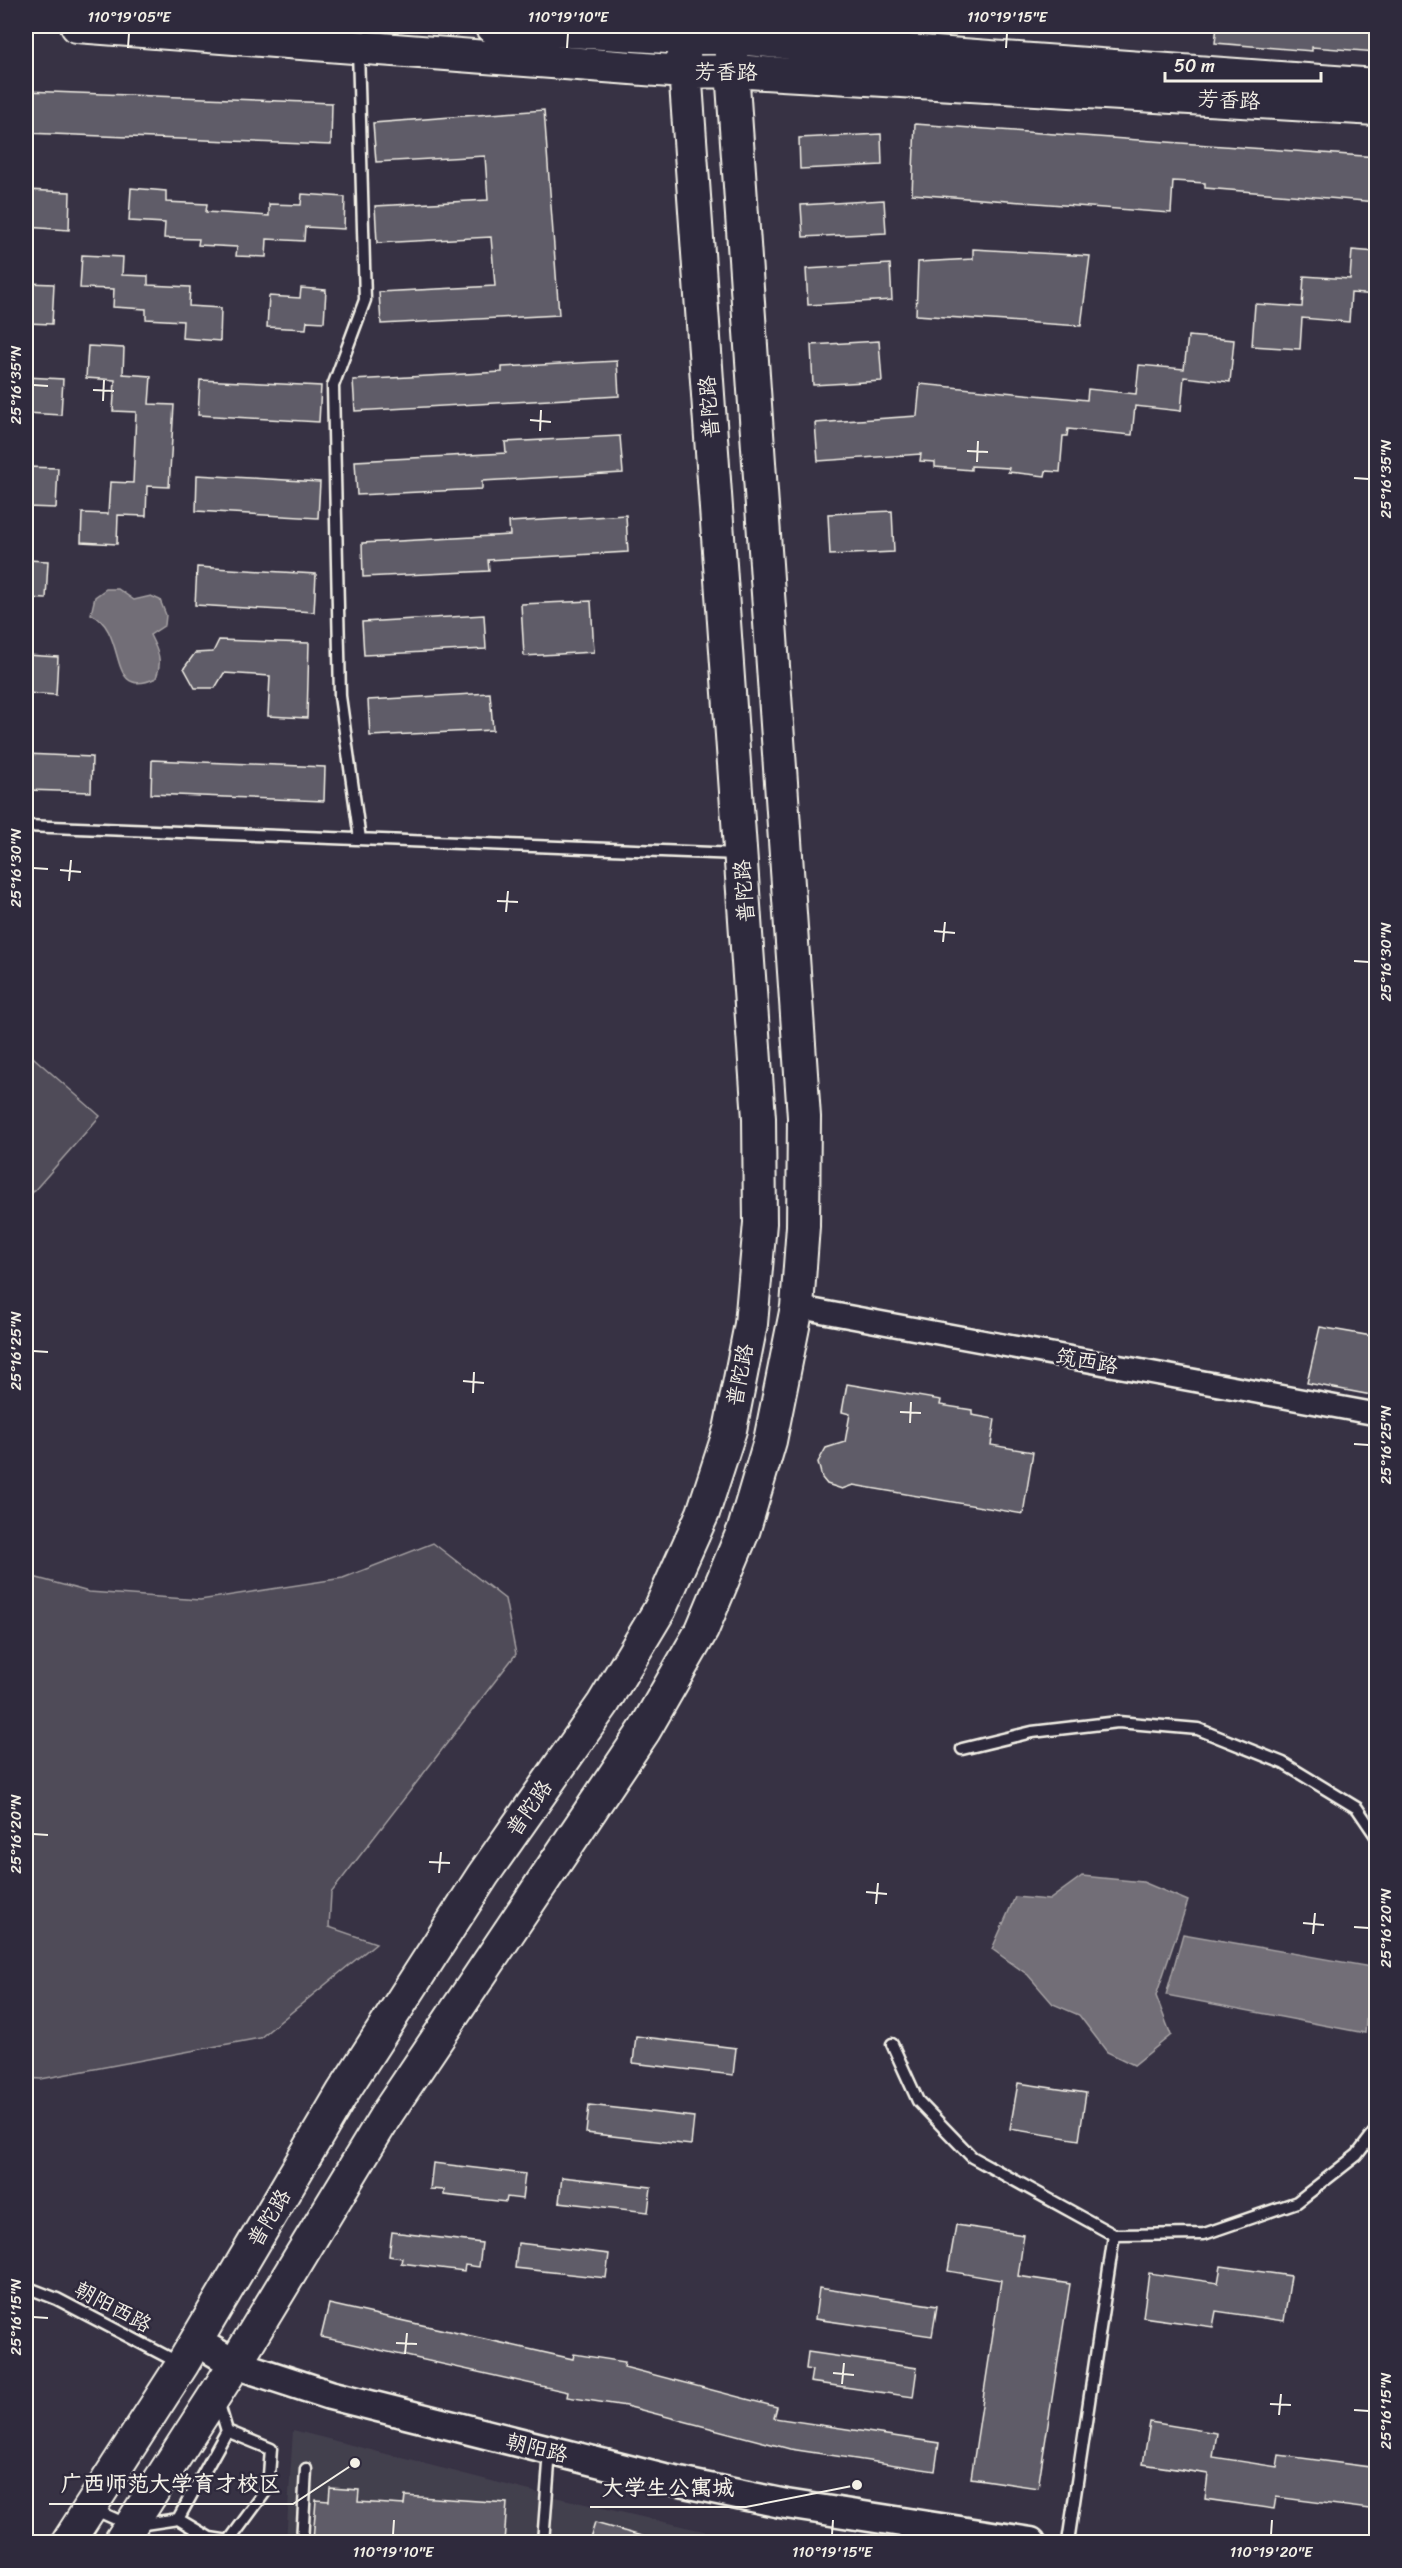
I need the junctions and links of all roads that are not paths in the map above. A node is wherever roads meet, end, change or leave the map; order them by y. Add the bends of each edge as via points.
1 (76, 26) edge
2 (491, 26) edge
3 (682, 32) edge
4 (729, 32) edge
5 (358, 46) junction
6 (731, 71) junction
7 (684, 72) junction
8 (1377, 85) edge
9 (1377, 109) edge
10 (26, 825) edge
11 (360, 839) junction
12 (741, 855) junction
13 (797, 1307) junction
14 (1377, 1414) edge
15 (962, 1749) dead end
16 (1377, 1836) edge
17 (892, 2044) dead end
18 (1377, 2130) edge
19 (1114, 2235) junction
20 (26, 2287) edge
21 (189, 2353) junction
22 (235, 2364) junction
23 (216, 2393) junction
24 (227, 2431) junction
25 (550, 2451) junction
26 (306, 2469) dead end
27 (90, 2507) junction
28 (178, 2519) junction
29 (126, 2534) edge
30 (68, 2542) edge
31 (302, 2542) edge
32 (543, 2542) edge
33 (1031, 2542) edge
34 (1068, 2542) edge

1 - 5 main road, 芳香路
2 - 3 main road, 芳香路
3 - 4 main road, 芳香路
3 - 7 main road, 普陀路
4 - 6 main road, 普陀路
4 - 8 main road, 芳香路
5 - 7 main road, 芳香路
5 - 11 lane via 365,300 333,386 340,696
6 - 7 main road, 芳香路
6 - 9 main road, 芳香路
6 - 13 main road, 普陀路 via 804,1117 803,1226
7 - 12 main road, 普陀路
10 - 11 lane
11 - 12 lane
12 - 21 main road, 普陀路 via 758,1107 760,1223 751,1324 730,1430 703,1513 660,1609 603,1704 396,2008
13 - 14 street, 筑西路
13 - 22 main road, 普陀路 via 770,1441 754,1496 702,1630 644,1731 388,2112
15 - 16 lane via 1032,1732 1118,1722 1198,1729 1283,1764 1357,1808
17 - 19 lane via 918,2101 972,2157
18 - 19 lane via 1357,2155 1298,2202 1204,2234
19 - 34 lane
20 - 21 lane, 朝阳西路
21 - 22 street, 朝阳路
21 - 27 main road, 普陀路
22 - 23 main road, 普陀路
22 - 25 street, 朝阳路 via 330,2395
23 - 24 lane
23 - 29 main road, 普陀路
24 - 28 lane
24 - 28 lane via 271,2449 268,2488 229,2541 210,2538
25 - 32 lane
25 - 33 street, 朝阳路 via 786,2504
26 - 31 lane
27 - 29 lane
27 - 30 main road, 普陀路
28 - 29 lane

